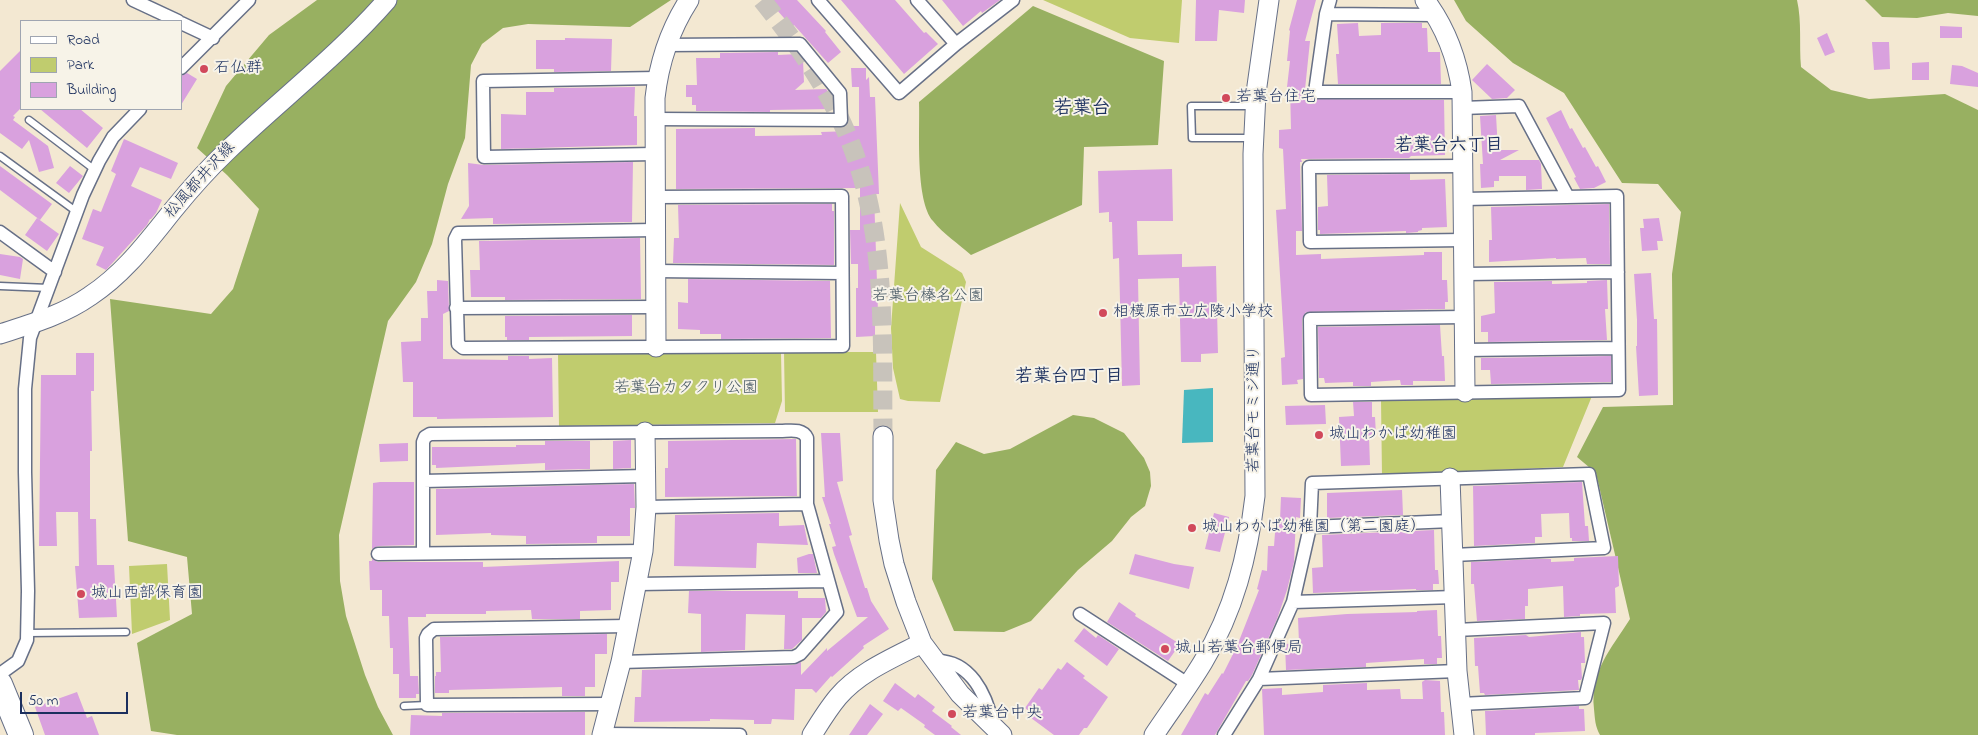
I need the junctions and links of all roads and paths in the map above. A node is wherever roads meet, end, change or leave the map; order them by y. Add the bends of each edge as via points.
1 (133, 0) edge
2 (249, 0) edge
3 (387, 0) edge
4 (689, 0) edge
5 (818, 0) edge
6 (917, 0) edge
7 (1012, 0) edge
8 (1270, 0) edge
9 (1330, 0) edge
10 (1425, 0) edge
11 (1326, 14) junction
12 (1436, 15) junction
13 (176, 20) edge
14 (182, 23) edge
15 (213, 38) junction
16 (956, 44) junction
17 (665, 45) junction
18 (182, 67) edge
19 (657, 78) junction
20 (1462, 100) junction
21 (1255, 106) junction
22 (139, 110) edge
23 (654, 119) junction
24 (29, 120) dead end
25 (1253, 138) junction
26 (654, 154) junction
27 (0, 156) edge
28 (1464, 166) junction
29 (95, 170) junction
30 (655, 197) junction
31 (1568, 197) junction
32 (1464, 199) junction
33 (77, 212) junction
34 (655, 230) junction
35 (0, 232) edge
36 (1464, 240) junction
37 (55, 272) junction
38 (655, 272) junction
39 (1618, 272) junction
40 (842, 273) junction
41 (1465, 274) junction
42 (0, 286) edge
43 (49, 288) junction
44 (655, 306) junction
45 (456, 308) junction
46 (1464, 317) junction
47 (35, 323) junction
48 (0, 334) edge
49 (656, 347) junction
50 (1618, 348) junction
51 (1464, 350) junction
52 (1465, 392) junction
53 (645, 432) junction
54 (883, 436) tunnel mouth
55 (645, 476) junction
56 (1450, 478) junction
57 (423, 481) junction
58 (807, 504) junction
59 (646, 507) junction
60 (1452, 520) junction
61 (1310, 527) junction
62 (643, 551) junction
63 (423, 553) junction
64 (378, 554) dead end
65 (1453, 555) junction
66 (828, 581) junction
67 (638, 584) junction
68 (1455, 597) junction
69 (1293, 602) junction
70 (1080, 614) dead end
71 (628, 626) junction
72 (1456, 630) junction
73 (126, 632) dead end
74 (27, 633) junction
75 (922, 643) junction
76 (621, 662) junction
77 (1457, 671) junction
78 (0, 674) edge
79 (1259, 679) junction
80 (1188, 684) junction
81 (610, 704) junction
82 (1460, 704) junction
83 (427, 705) junction
84 (404, 706) dead end
85 (9, 709) edge
86 (998, 732) edge
87 (32, 735) edge
88 (602, 735) edge
89 (740, 735) edge
90 (812, 735) edge
91 (1154, 735) edge
92 (1224, 735) edge
93 (1464, 735) edge

1 - 13 street
2 - 15 street
3 - 47 street, 松風都井沢線 via 204,174 124,269 90,296
4 - 17 street
5 - 16 street via 900,93
6 - 16 street
7 - 16 street
8 - 21 street, 若葉台モミジ通り
9 - 11 street
10 - 12 street
11 - 12 street
11 - 20 street via 1315,92
12 - 20 street via 1453,50
14 - 15 street
15 - 18 street
17 - 19 street
17 - 23 street via 800,44 840,93 841,120
19 - 23 street
19 - 26 street via 483,81 484,158
20 - 28 street
20 - 31 street via 1519,106
21 - 25 street, 若葉台モミジ通り
21 - 25 lane via 1192,106 1192,138
22 - 29 street via 113,136
23 - 26 street
24 - 29 lane
25 - 80 street, 若葉台モミジ通り via 1255,496 1250,538 1240,579 1225,618
26 - 30 street
27 - 33 lane
28 - 32 street
28 - 36 street via 1309,167 1309,176 1310,242
29 - 33 street
30 - 34 street
30 - 40 street via 842,196
31 - 32 street
31 - 39 street via 1616,196
32 - 36 street
33 - 37 street
34 - 38 street
34 - 45 street via 458,233 455,239
35 - 37 street
36 - 41 street
37 - 43 street
38 - 40 street
38 - 44 street
39 - 41 street
39 - 50 street
40 - 49 street via 843,346
41 - 46 street
42 - 43 lane
43 - 47 street
44 - 45 street
44 - 49 street
45 - 49 street via 456,340 463,348
46 - 51 street
46 - 52 street via 1310,319 1311,395
47 - 48 street, 松風都井沢線
47 - 74 street via 25,381
50 - 51 street
50 - 52 street via 1619,390
51 - 52 street
53 - 55 street
53 - 57 street via 430,434 423,442
53 - 58 street via 800,431 807,438
54 - 75 street via 884,500 889,540 906,602
55 - 57 street
55 - 59 street
56 - 60 street
56 - 61 street via 1312,482
56 - 65 street via 1589,474 1604,548
57 - 63 street
58 - 59 street
58 - 66 street
59 - 62 street
60 - 61 street
60 - 65 street
61 - 69 street
62 - 63 street
62 - 67 street
63 - 64 street
65 - 68 street
66 - 67 street
66 - 76 street via 837,612 794,657
67 - 71 street
68 - 69 street
68 - 72 street
69 - 79 street
70 - 80 street
71 - 76 street
71 - 83 street via 434,629 426,638
72 - 77 street
72 - 82 street via 1604,623 1585,698
73 - 74 lane
74 - 78 street via 18,662
75 - 86 street via 960,694
75 - 90 street via 851,685 828,709
76 - 81 street
77 - 79 street
77 - 82 street
79 - 92 street
80 - 91 street, 若葉台モミジ通り
81 - 83 street
81 - 88 street
82 - 93 street
83 - 84 lane
85 - 87 street
88 - 89 street

